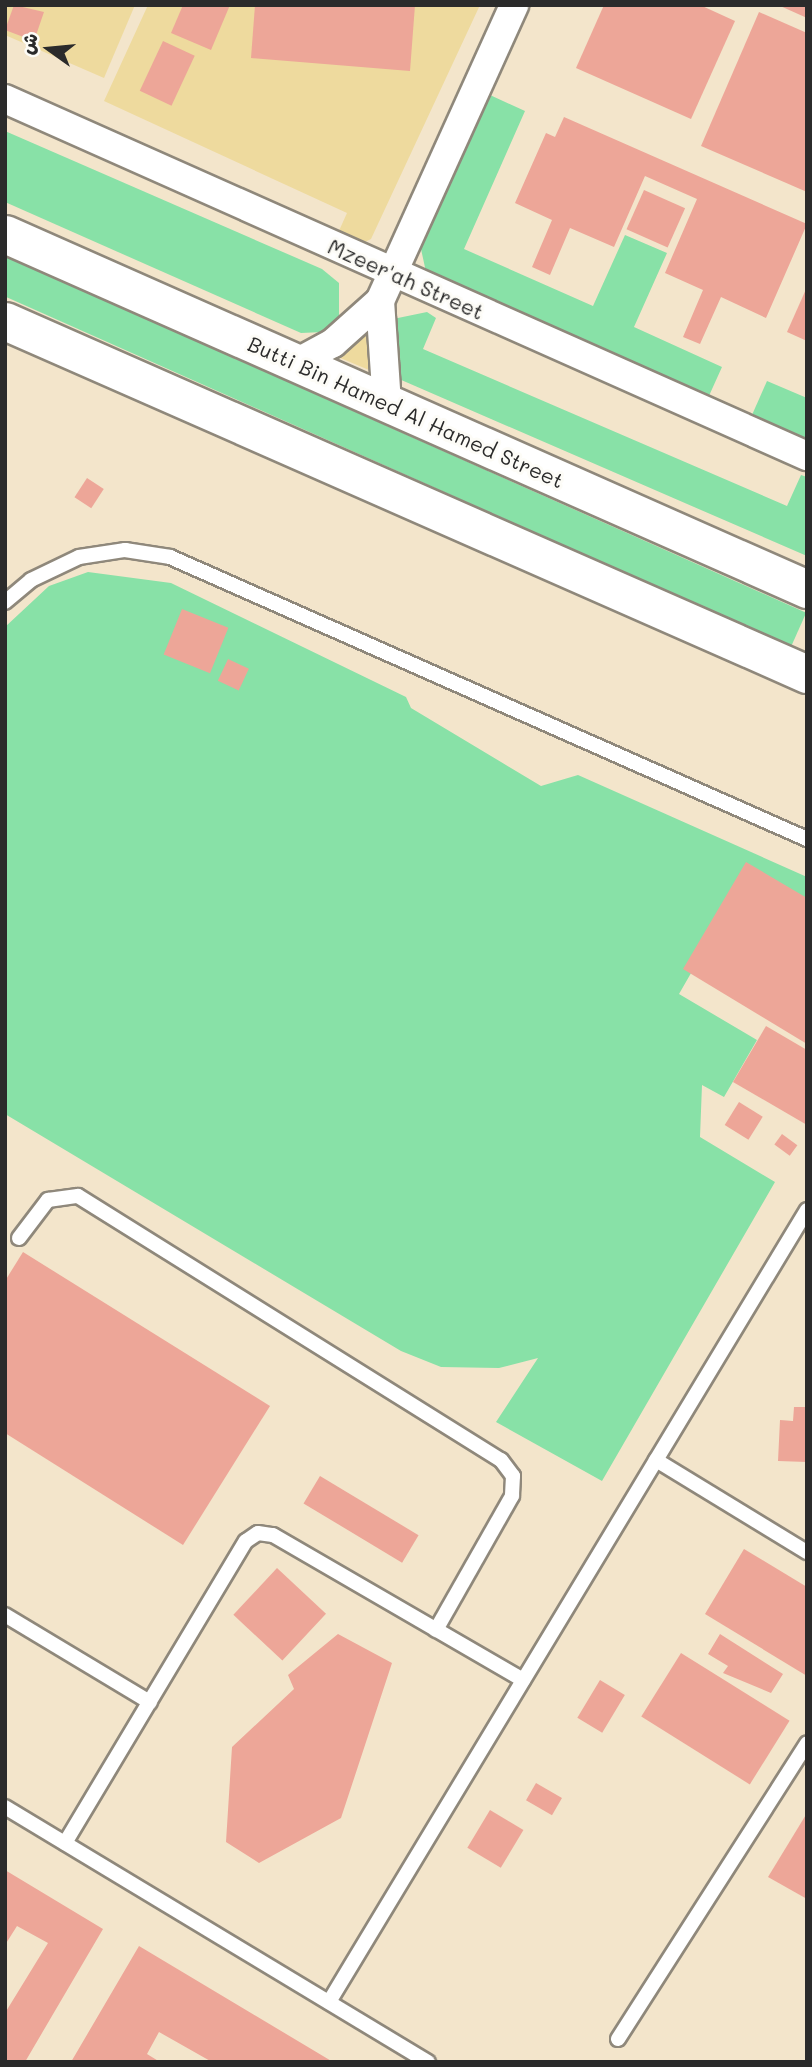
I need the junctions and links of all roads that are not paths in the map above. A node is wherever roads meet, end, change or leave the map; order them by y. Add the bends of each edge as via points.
1 (514, 5) edge
2 (5, 99) edge
3 (5, 234) edge
4 (393, 273) junction
5 (380, 301) junction
6 (5, 321) edge
7 (296, 363) junction
8 (387, 404) junction
9 (807, 456) edge
10 (807, 589) edge
11 (5, 602) edge
12 (807, 674) edge
13 (807, 839) edge
14 (807, 1210) edge
15 (19, 1238) dead end
16 (656, 1460) junction
17 (807, 1552) edge
18 (5, 1615) edge
19 (436, 1630) junction
20 (523, 1680) junction
21 (150, 1702) junction
22 (807, 1743) edge
23 (5, 1807) edge
24 (65, 1843) junction
25 (328, 2002) junction
26 (618, 2039) dead end
27 (428, 2062) edge

1 - 4 street
2 - 4 street, Mzeer'ah Street
3 - 7 street, Butti Bin Hamed Al Hamed Street
4 - 5 street
4 - 9 street, Mzeer'ah Street
5 - 7 street via 342,337
5 - 8 street
6 - 12 street
7 - 8 street, Butti Bin Hamed Al Hamed Street
8 - 10 street, Butti Bin Hamed Al Hamed Street
11 - 13 lane via 31,580 79,557 125,550 170,556
14 - 16 lane
15 - 19 lane via 48,1200 78,1196 501,1460 513,1476 512,1496
16 - 17 lane
16 - 20 lane
18 - 21 lane
19 - 20 lane
19 - 21 lane via 273,1535 258,1533 246,1541
20 - 25 lane
21 - 24 lane
22 - 26 lane
23 - 24 lane
24 - 25 lane
25 - 27 lane

